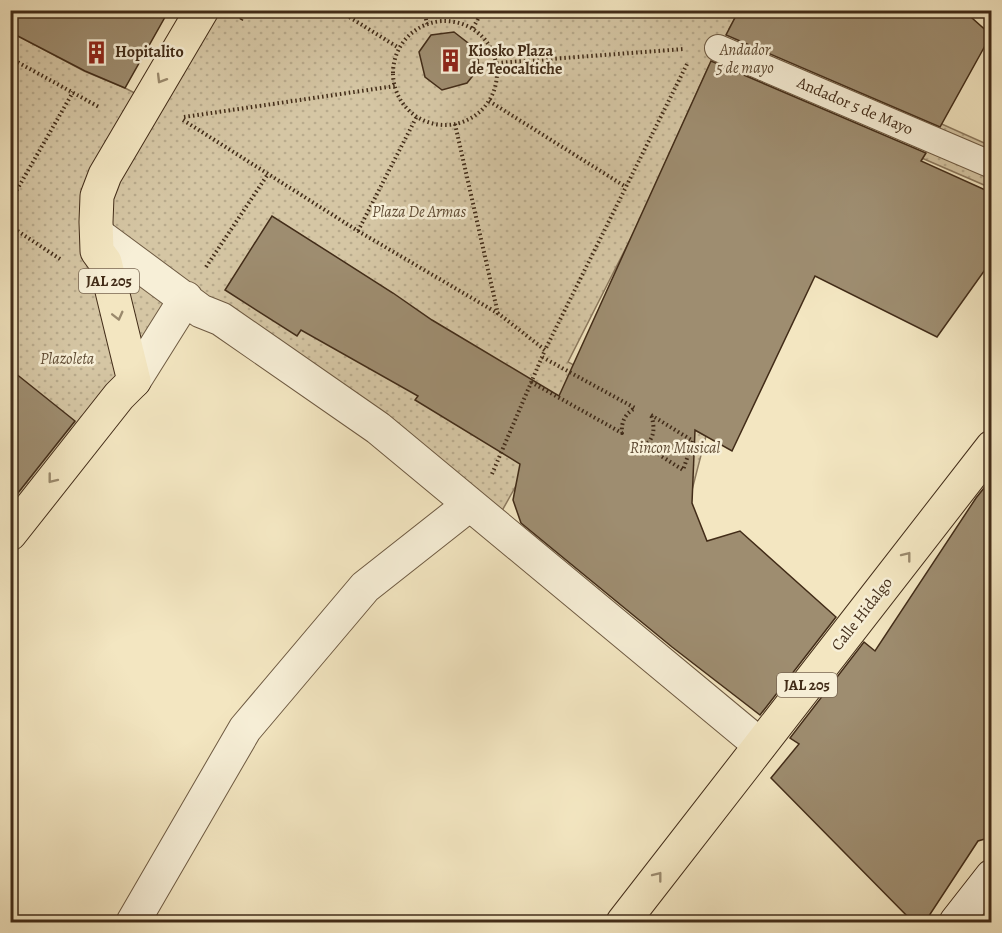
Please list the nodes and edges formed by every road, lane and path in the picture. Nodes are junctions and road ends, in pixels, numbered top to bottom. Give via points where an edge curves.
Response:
1 (202, 10) edge
2 (338, 10) edge
3 (424, 10) edge
4 (483, 10) edge
5 (427, 24) junction
6 (473, 28) junction
7 (399, 48) junction
8 (706, 48) junction
9 (11, 60) edge
10 (496, 63) junction
11 (395, 86) junction
12 (489, 101) junction
13 (417, 116) junction
14 (455, 124) junction
15 (992, 165) edge
16 (268, 174) junction
17 (626, 187) junction
18 (10, 202) edge
19 (358, 231) junction
20 (97, 234) junction
21 (186, 298) junction
22 (499, 314) junction
23 (545, 350) junction
24 (542, 357) junction
25 (134, 381) junction
26 (531, 382) junction
27 (693, 441) joint
28 (992, 447) edge
29 (490, 479) dead end
30 (469, 505) junction
31 (10, 534) edge
32 (760, 745) junction
33 (992, 876) edge
34 (133, 922) edge
35 (623, 922) edge
36 (956, 922) edge

1 -> 20 main road, JAL 205 via 105,175 97,196
2 - 7 path
3 - 5 path
4 - 6 path
5 - 6 path via 458,22
5 - 7 path via 416,29
6 - 10 path via 492,49
7 - 11 path via 394,60
8 - 10 path
8 - 15 street, Andador 5 de Mayo
8 - 17 path
9 - 18 path via 73,92
10 - 12 path via 497,76
11 - 13 path via 399,98
11 - 16 path via 180,118
12 - 14 path via 480,112
12 - 17 path
13 - 14 path via 429,122
13 - 19 path
14 - 22 path
16 - 19 path
16 - 21 path
17 - 23 path
19 - 22 path
20 - 21 street
20 -> 25 main road, JAL 205 via 97,250 105,262
21 - 25 street
21 - 30 street via 378,428
22 - 23 path
23 - 24 path
24 - 26 path
24 - 26 path via 635,408 624,418 622,433
25 -> 31 main road
26 - 29 path
27 - 27 path via 651,415 654,426 644,445 683,470
32 -> 28 main road, Calle Hidalgo / JAL 205
30 - 32 street
30 - 34 street via 365,587 245,729
35 -> 32 main road, Calle Hidalgo / JAL 205
33 - 36 street

